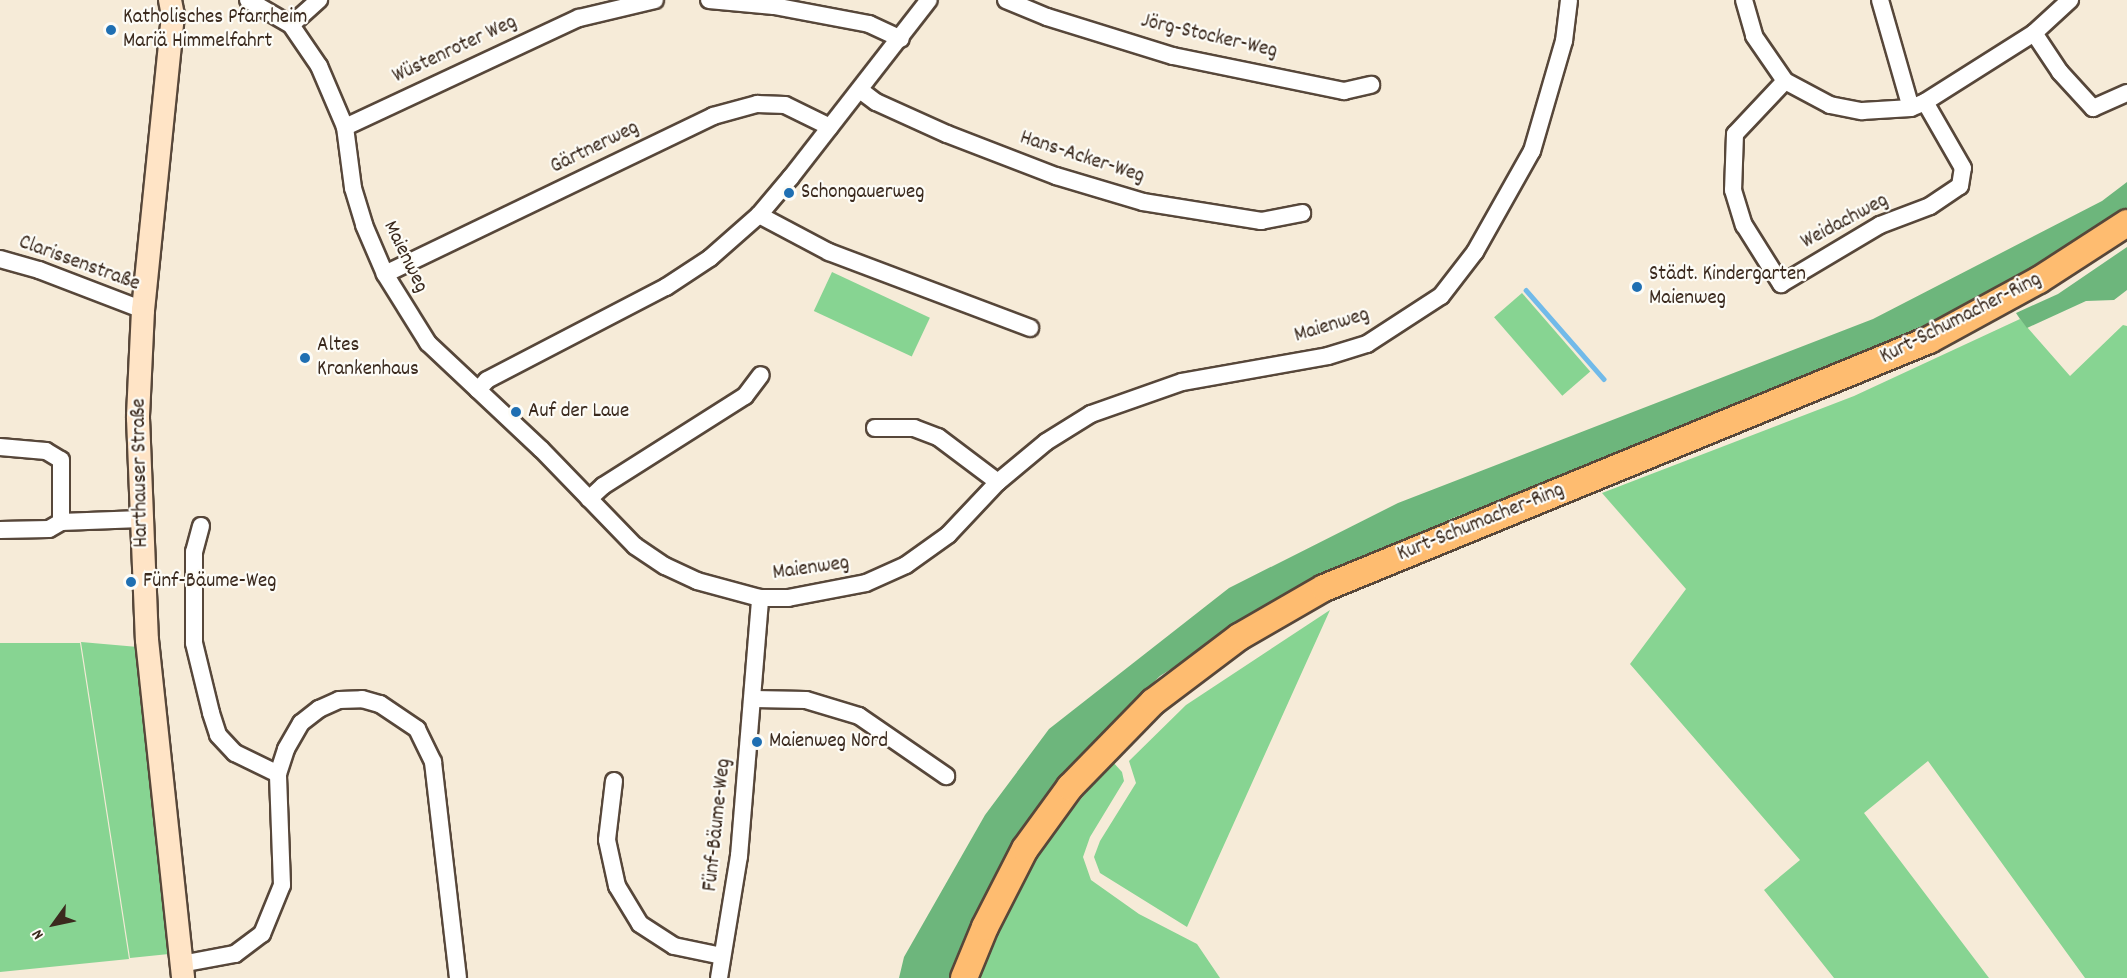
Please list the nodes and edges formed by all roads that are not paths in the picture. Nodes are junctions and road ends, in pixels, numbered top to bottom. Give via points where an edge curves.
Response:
1 (156, 0) edge
2 (170, 0) edge
3 (248, 0) edge
4 (319, 0) edge
5 (655, 0) edge
6 (709, 0) edge
7 (929, 0) edge
8 (1006, 0) edge
9 (1569, 0) edge
10 (1744, 0) edge
11 (1880, 0) edge
12 (2070, 0) edge
13 (291, 25) junction
14 (2034, 33) junction
15 (901, 39) junction
16 (169, 40) junction
17 (1785, 81) junction
18 (1371, 85) dead end
19 (860, 90) junction
20 (2127, 93) edge
21 (1918, 105) junction
22 (345, 127) junction
23 (830, 127) junction
24 (1302, 213) dead end
25 (759, 214) junction
26 (2127, 223) edge
27 (0, 259) edge
28 (384, 274) junction
29 (143, 310) junction
30 (1030, 328) dead end
31 (761, 375) dead end
32 (478, 390) junction
33 (875, 428) dead end
34 (0, 447) edge
35 (998, 482) junction
36 (589, 499) junction
37 (141, 519) junction
38 (61, 522) junction
39 (201, 526) dead end
40 (0, 530) edge
41 (760, 598) junction
42 (754, 699) junction
43 (278, 774) junction
44 (946, 776) dead end
45 (614, 781) dead end
46 (722, 956) junction
47 (182, 971) edge
48 (458, 978) edge
49 (718, 978) edge
50 (964, 978) edge

1 - 16 street, Harthauser Straße
2 - 16 street, Harthauser Straße via 173,15
3 - 13 street, Maienweg
4 - 13 street
5 - 22 street, Wüstenroter Weg via 579,18
6 - 15 street via 774,6 869,24
7 - 15 street
8 - 18 street, Jörg-Stocker-Weg via 1047,17 1173,56 1344,91
9 - 35 street, Maienweg via 1564,41 1532,152 1475,252 1441,296 1367,344 1328,356 1182,382 1091,414 1046,442
10 - 17 street via 1754,36
11 - 21 street, Weidachweg
12 - 14 street
13 - 22 street, Maienweg via 319,66
14 - 20 street via 2060,72 2093,108
14 - 21 street
15 - 19 street
16 - 29 street, Harthauser Straße
17 - 21 street via 1830,105 1862,111
17 - 21 street, Weidachweg via 1735,134 1733,190 1744,225 1780,284 1880,225 1930,206 1960,186 1963,168
19 - 23 street
19 - 24 street, Hans-Acker-Weg via 876,102 969,142 1056,176 1143,202 1261,221
22 - 28 street, Maienweg via 353,188
23 - 25 street
23 - 28 street, Gärtnerweg via 785,105 756,104 713,116
25 - 30 street via 829,252
25 - 32 street via 710,258 666,287 504,370
26 - 50 main road, Kurt-Schumacher-Ring via 2039,280 1929,340 1324,588 1239,637 1153,702 1070,787 1025,849
27 - 29 street, Clarissenstraße
28 - 32 street, Maienweg via 428,343
29 - 37 street, Harthauser Straße via 138,418
31 - 36 street via 745,396 603,486
32 - 36 street, Maienweg
33 - 35 street via 914,428 938,437
34 - 38 street via 46,451 61,460
35 - 41 street, Maienweg via 948,535 906,565 866,583 818,595
36 - 41 street, Maienweg via 635,546 665,566 697,580
37 - 38 street
37 - 47 street, Harthauser Straße via 147,640
38 - 40 street via 49,529
39 - 43 street via 194,552 194,643 211,713 218,735 235,753
41 - 42 street, Fünf-Bäume-Weg
42 - 44 street via 806,700 860,716
42 - 46 street, Fünf-Bäume-Weg via 734,896
43 - 47 street via 282,885 269,922 262,934 235,954
43 - 48 street via 301,723 339,700 362,699 380,704 417,729 434,762
45 - 46 street via 607,840 617,886 640,924 674,946
46 - 49 street, Fünf-Bäume-Weg

